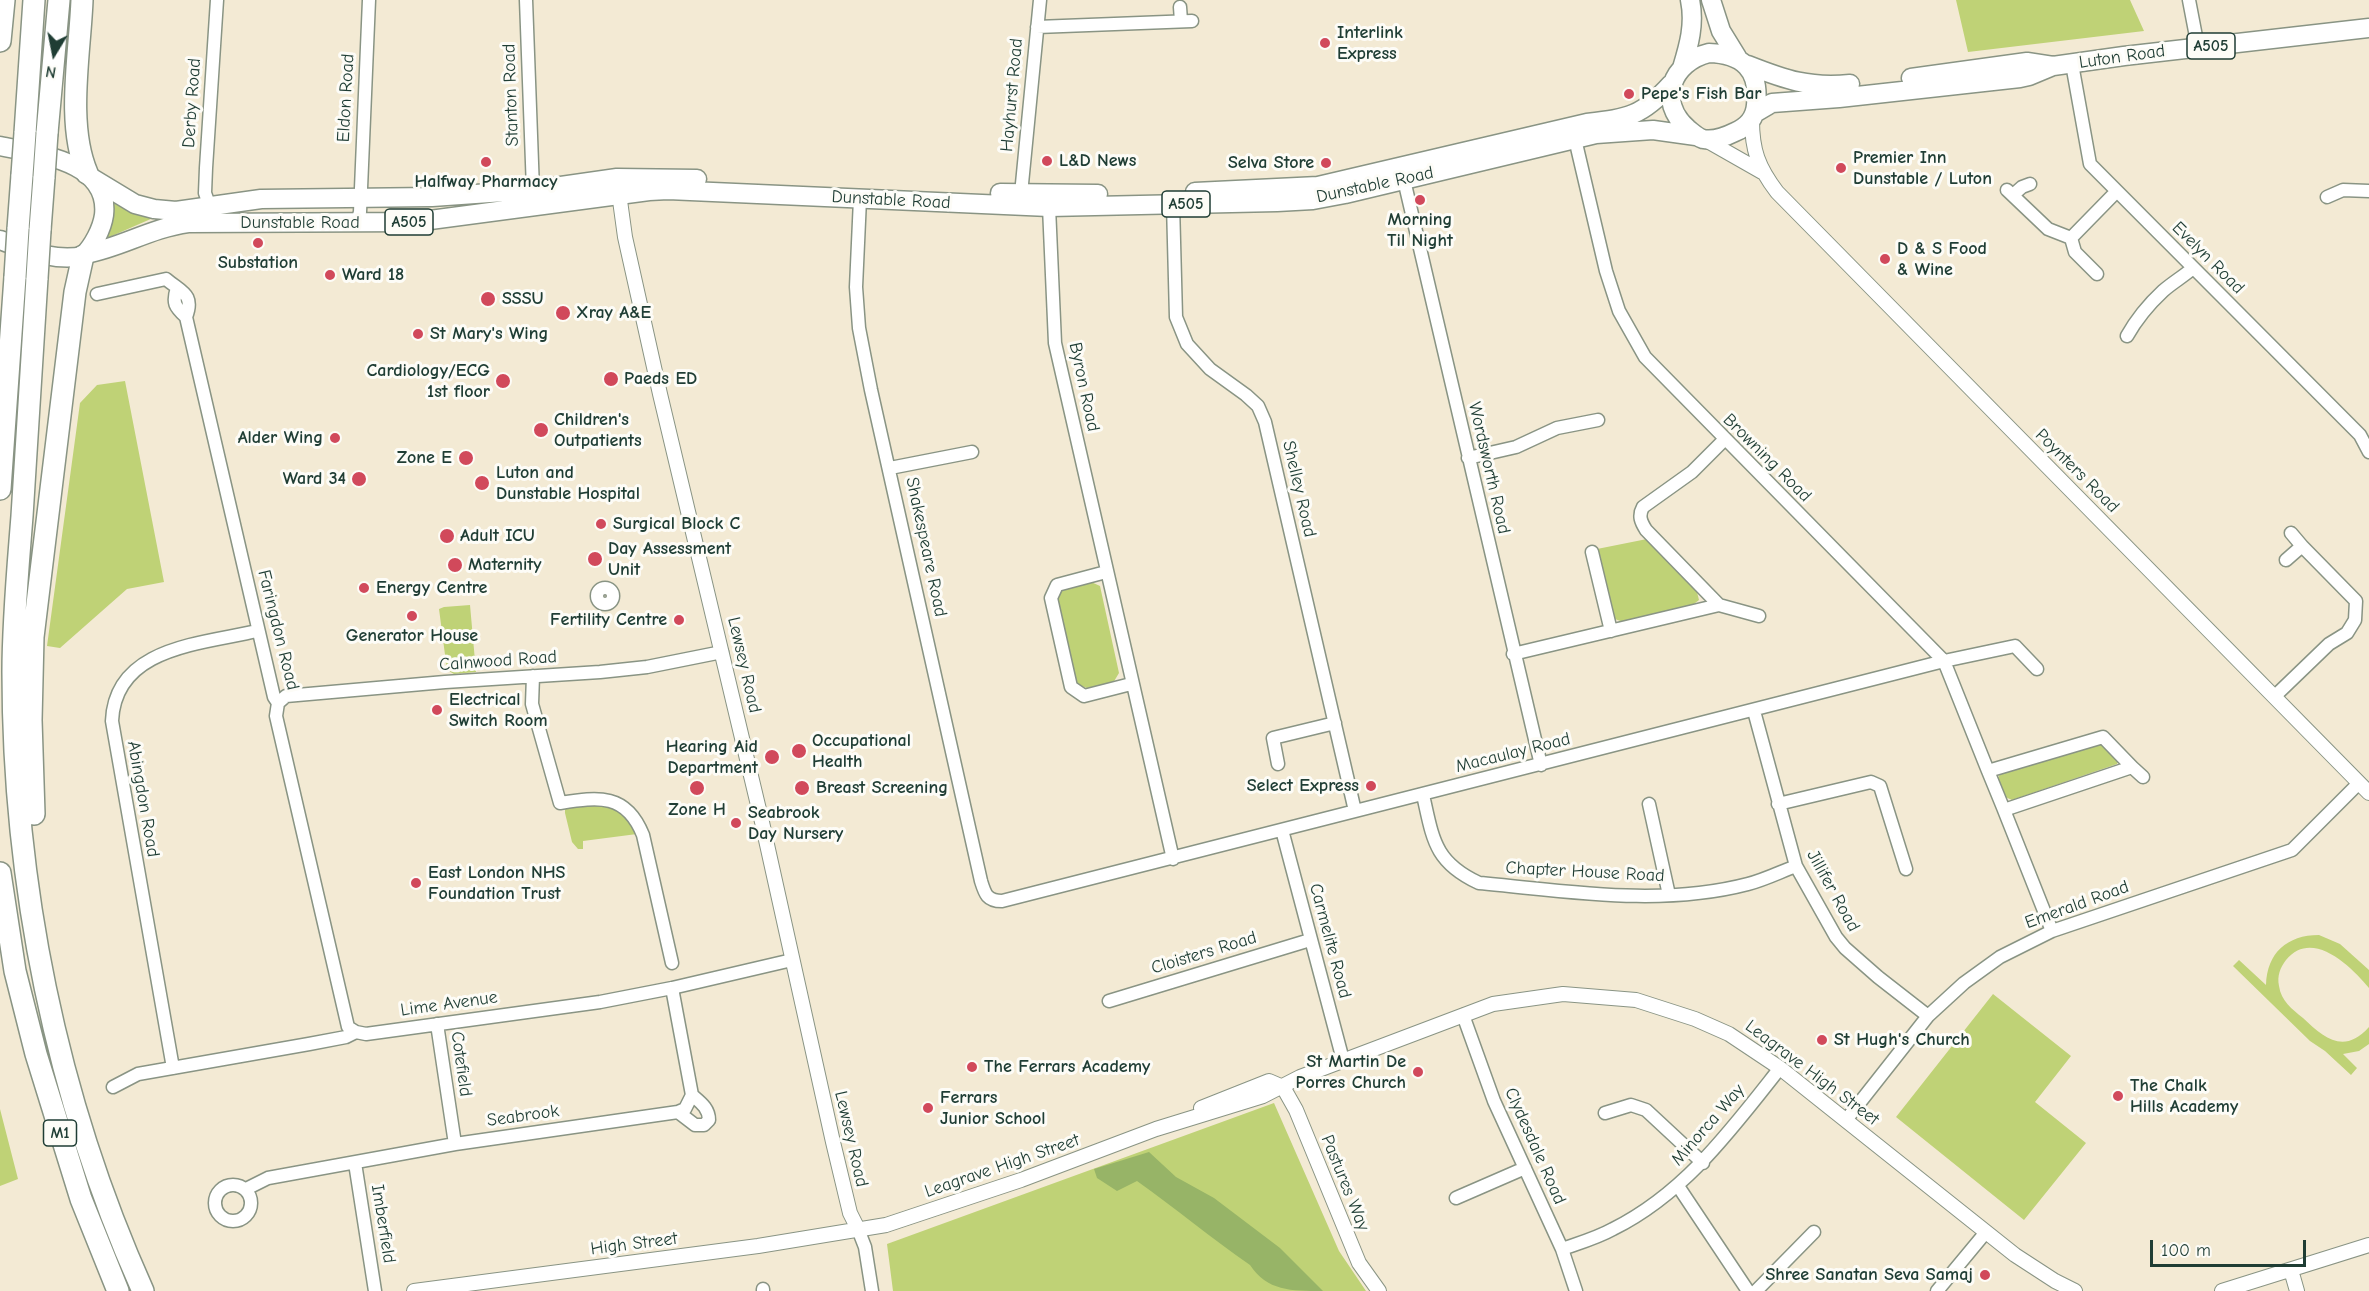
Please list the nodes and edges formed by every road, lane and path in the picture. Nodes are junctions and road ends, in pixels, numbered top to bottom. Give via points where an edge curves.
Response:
1 (4, 0) edge
2 (34, 0) edge
3 (59, 0) edge
4 (82, 0) edge
5 (217, 0) edge
6 (369, 0) edge
7 (526, 0) edge
8 (1040, 0) edge
9 (1690, 0) edge
10 (1711, 0) edge
11 (2189, 0) edge
12 (1180, 7) dead end
13 (1037, 27) junction
14 (2369, 27) edge
15 (0, 41) edge
16 (2198, 47) junction
17 (1742, 61) junction
18 (2072, 64) junction
19 (2053, 66) junction
20 (1682, 68) junction
21 (1671, 84) junction
22 (1754, 116) junction
23 (1700, 137) junction
24 (1575, 139) junction
25 (0, 146) edge
26 (1762, 172) junction
27 (90, 175) junction
28 (1404, 180) junction
29 (2030, 184) dead end
30 (618, 186) junction
31 (533, 190) junction
32 (2369, 191) edge
33 (2116, 192) junction
34 (1021, 194) junction
35 (360, 197) junction
36 (2327, 197) dead end
37 (860, 199) junction
38 (1173, 204) junction
39 (210, 207) junction
40 (1049, 207) junction
41 (352, 223) junction
42 (9, 234) edge
43 (2071, 238) junction
44 (84, 255) junction
45 (2193, 267) junction
46 (2097, 274) dead end
47 (97, 294) dead end
48 (2127, 336) dead end
49 (1598, 420) dead end
50 (2364, 431) edge
51 (1724, 440) junction
52 (972, 452) dead end
53 (2369, 452) edge
54 (1468, 458) junction
55 (890, 468) junction
56 (0, 489) edge
57 (2291, 533) dead end
58 (2302, 546) junction
59 (1592, 552) dead end
60 (2286, 560) dead end
61 (1106, 572) junction
62 (1719, 605) junction
63 (1760, 616) dead end
64 (1611, 631) junction
65 (257, 632) junction
66 (722, 652) junction
67 (1513, 654) junction
68 (1944, 661) junction
69 (2037, 669) dead end
70 (533, 676) junction
71 (1131, 684) junction
72 (2275, 696) junction
73 (278, 703) junction
74 (1754, 711) junction
75 (1335, 723) junction
76 (1278, 764) dead end
77 (1541, 765) junction
78 (2132, 767) junction
79 (1988, 771) junction
80 (2143, 777) dead end
81 (2364, 788) edge
82 (1423, 795) junction
83 (1649, 804) dead end
84 (1778, 804) junction
85 (2004, 810) junction
86 (1355, 811) junction
87 (1282, 830) junction
88 (1173, 859) junction
89 (1796, 866) junction
90 (1906, 869) dead end
91 (0, 873) edge
92 (1669, 895) junction
93 (988, 898) joint
94 (0, 925) edge
95 (2052, 931) junction
96 (1310, 940) junction
97 (792, 960) junction
98 (672, 963) dead end
99 (15, 971) junction
100 (672, 988) junction
101 (47, 994) junction
102 (1109, 1001) dead end
103 (1463, 1015) junction
104 (1928, 1016) junction
105 (437, 1024) junction
106 (356, 1032) junction
107 (1343, 1060) junction
108 (173, 1068) junction
109 (1780, 1068) junction
110 (113, 1087) dead end
111 (1283, 1087) junction
112 (692, 1095) junction
113 (678, 1112) junction
114 (1605, 1113) dead end
115 (1846, 1120) junction
116 (455, 1144) junction
117 (1703, 1162) junction
118 (355, 1163) junction
119 (1525, 1168) junction
120 (1678, 1186) junction
121 (246, 1189) dead end
122 (1455, 1198) dead end
123 (858, 1229) junction
124 (1814, 1232) dead end
125 (1986, 1232) junction
126 (2369, 1245) edge
127 (1562, 1249) junction
128 (2292, 1270) junction
129 (118, 1291) edge
130 (142, 1291) edge
131 (375, 1291) edge
132 (414, 1291) edge
133 (872, 1291) edge
134 (1379, 1291) edge
135 (1576, 1291) edge
136 (1748, 1291) edge
137 (1756, 1291) edge
138 (1937, 1291) edge
139 (2075, 1291) edge
140 (2222, 1291) edge
141 (2297, 1291) edge

1 - 15 highway
2 - 42 highway, bridge via 22,175
3 - 101 highway, M1, bridge via 40,230 13,670 24,852
4 - 27 highway via 76,123 80,156
5 - 39 street, Derby Road via 205,193
6 - 35 street, Eldon Road
7 - 31 street, Stanton Road
8 - 13 street, Hayhurst Road
9 - 20 main road via 1693,15
10 - 17 main road via 1721,31
11 - 16 street
12 - 13 street via 1187,21
13 - 34 street, Hayhurst Road
14 - 16 main road, Luton Road / A505
16 - 18 main road, Luton Road / A505
17 - 19 main road, Luton Road / A505 via 1788,81 1830,86 2027,62
17 - 20 main road, A505 via 1723,53 1709,53 1694,57
17 - 22 main road via 1754,78
18 - 19 main road, Luton Road / A505
18 - 33 street, Evelyn Road via 2090,164
19 - 22 main road, Luton Road / A505 via 2029,76 1772,103
20 - 21 main road, A505
21 - 23 main road via 1675,114
21 - 34 main road, Dunstable Road / A505 via 1653,104 1620,119 1587,123 1318,186
22 - 23 main road, A505 via 1727,136
22 - 26 street, Poynters Road via 1752,142
23 - 24 main road, Dunstable Road / A505 via 1653,130
23 - 26 street, Poynters Road
24 - 28 main road, Dunstable Road / A505
24 - 51 street, Browning Road via 1619,311 1645,357
25 - 27 main road, Dunstable Road via 57,159
26 - 72 street, Poynters Road via 1804,221
27 - 39 main road, Dunstable Road / A505 via 135,204 176,211
27 - 44 main road via 104,202 104,211 100,229
28 - 38 main road, Dunstable Road / A505 via 1313,200
28 - 54 street, Wordsworth Road
29 - 43 street via 2010,193 2048,229
30 - 31 main road, Dunstable Road / A505
30 - 34 main road, Dunstable Road / A505 via 681,178
30 - 37 main road, Dunstable Road / A505
30 - 41 main road, Dunstable Road / A505 via 435,220
30 - 66 street, Lewsey Road via 625,237
31 - 35 main road, Dunstable Road / A505
32 - 36 street via 2343,190
33 - 43 street
33 - 45 street, Evelyn Road
35 - 39 main road, Dunstable Road / A505 via 261,199
35 - 41 street, Eldon Road via 358,219
37 - 40 main road, Dunstable Road / A505
37 - 55 street, Shakespeare Road via 856,287 859,328
38 - 40 main road, Dunstable Road / A505
38 - 75 street, Shelley Road via 1176,317 1187,344 1210,369 1258,406 1265,422
40 - 61 street, Byron Road via 1055,343
41 - 44 main road, Dunstable Road / A505 via 188,223 145,232 117,246
42 - 44 main road, Dunstable Road via 54,258
42 - 56 highway, bridge via 15,277
43 - 46 street via 2076,252
44 - 101 highway via 66,358 33,637 35,837
45 - 48 street via 2164,290
45 - 50 street, Evelyn Road
47 - 65 street, Faringdon Road via 166,279 186,293 190,307 186,317
49 - 54 street via 1557,428 1516,447
50 - 53 street, Evelyn Road
51 - 62 street via 1692,472 1643,507 1640,515 1646,530
51 - 68 street, Browning Road
52 - 55 street
54 - 67 street, Wordsworth Road
55 - 93 street, Shakespeare Road via 981,881
57 - 58 street
58 - 60 street
58 - 72 street via 2356,601 2355,620 2347,633 2328,644
59 - 64 street
61 - 71 street, Byron Road
61 - 71 street via 1058,585 1051,598 1053,609 1071,687 1084,696
62 - 63 street
62 - 64 street
64 - 67 street
65 - 73 street, Faringdon Road
65 - 108 street, Abingdon Road via 148,659 122,684 112,706 111,721
66 - 70 street, Calnwood Road via 647,667
66 - 97 street, Lewsey Road
67 - 77 street, Wordsworth Road
68 - 69 street, Macaulay Road via 2015,646
68 - 74 street, Macaulay Road
68 - 79 street, Browning Road
70 - 73 street, Calnwood Road via 286,696
70 - 98 street via 532,704 560,802 601,797 628,810 638,823
71 - 88 street, Byron Road
72 - 81 street, Poynters Road
73 - 106 street, Faringdon Road via 276,716 348,1027
74 - 77 street, Macaulay Road
74 - 84 street, Jillifer Road
75 - 76 street via 1273,738
75 - 86 street, Shelley Road
77 - 82 street, Macaulay Road
78 - 79 street via 2103,737
78 - 80 street
78 - 85 street
79 - 85 street, Browning Road
81 - 95 street, Emerald Road via 2292,850
82 - 86 street, Macaulay Road
82 - 92 street, Chapter House Road via 1443,858 1459,874 1479,883 1639,897
83 - 92 street
84 - 89 street, Jillifer Road
84 - 90 street via 1872,782 1880,786
85 - 95 street, Browning Road
86 - 87 street, Macaulay Road
87 - 88 street, Macaulay Road
87 - 96 street, Carmelite Road
88 - 93 street, Macaulay Road via 1002,901
89 - 92 street, Chapter House Road via 1749,884
89 - 104 street, Jillifer Road via 1845,948
91 - 99 highway, M1
94 - 99 highway
95 - 104 street, Emerald Road via 2001,957 1964,983
96 - 102 street, Cloisters Road
96 - 107 street, Carmelite Road
97 - 100 street, Lime Avenue
97 - 123 street, Lewsey Road via 850,1213
99 - 129 highway, M1 via 57,1125
100 - 105 street, Lime Avenue
100 - 112 street
101 - 130 highway, M1 via 59,1050 103,1194
103 - 107 street, Leagrave High Street
103 - 109 street, Leagrave High Street via 1493,1004 1563,994 1636,1000 1729,1034
103 - 119 street, Clydesdale Road via 1494,1101
104 - 115 street, Emerald Road
105 - 106 street, Lime Avenue
105 - 116 street, Cotefield
106 - 108 street, Lime Avenue
107 - 111 street, Leagrave High Street
108 - 110 street, Lime Avenue via 138,1074
109 - 115 street, Leagrave High Street
109 - 117 street, Minorca Way
111 - 123 street, Leagrave High Street via 1156,1129 1016,1182 886,1225
111 - 134 street, Pastures Way via 1359,1263
112 - 113 street via 685,1109
112 - 113 street via 705,1106 709,1120 704,1125 695,1125
113 - 116 street, Seabrook
114 - 117 street via 1631,1105 1646,1110
115 - 125 street, Leagrave High Street
116 - 118 street, Seabrook
117 - 120 street, Minorca Way
118 - 121 street, Seabrook via 268,1178
118 - 131 street, Imberfield
119 - 122 street
119 - 127 street, Clydesdale Road
120 - 127 street, Minorca Way via 1647,1210 1611,1230
120 - 136 street
123 - 132 street, High Street via 758,1246
123 - 133 street via 865,1246
124 - 137 street
125 - 138 street
125 - 139 street, Leagrave High Street
126 - 128 street
127 - 135 street, Clydesdale Road
128 - 140 street
128 - 141 street

